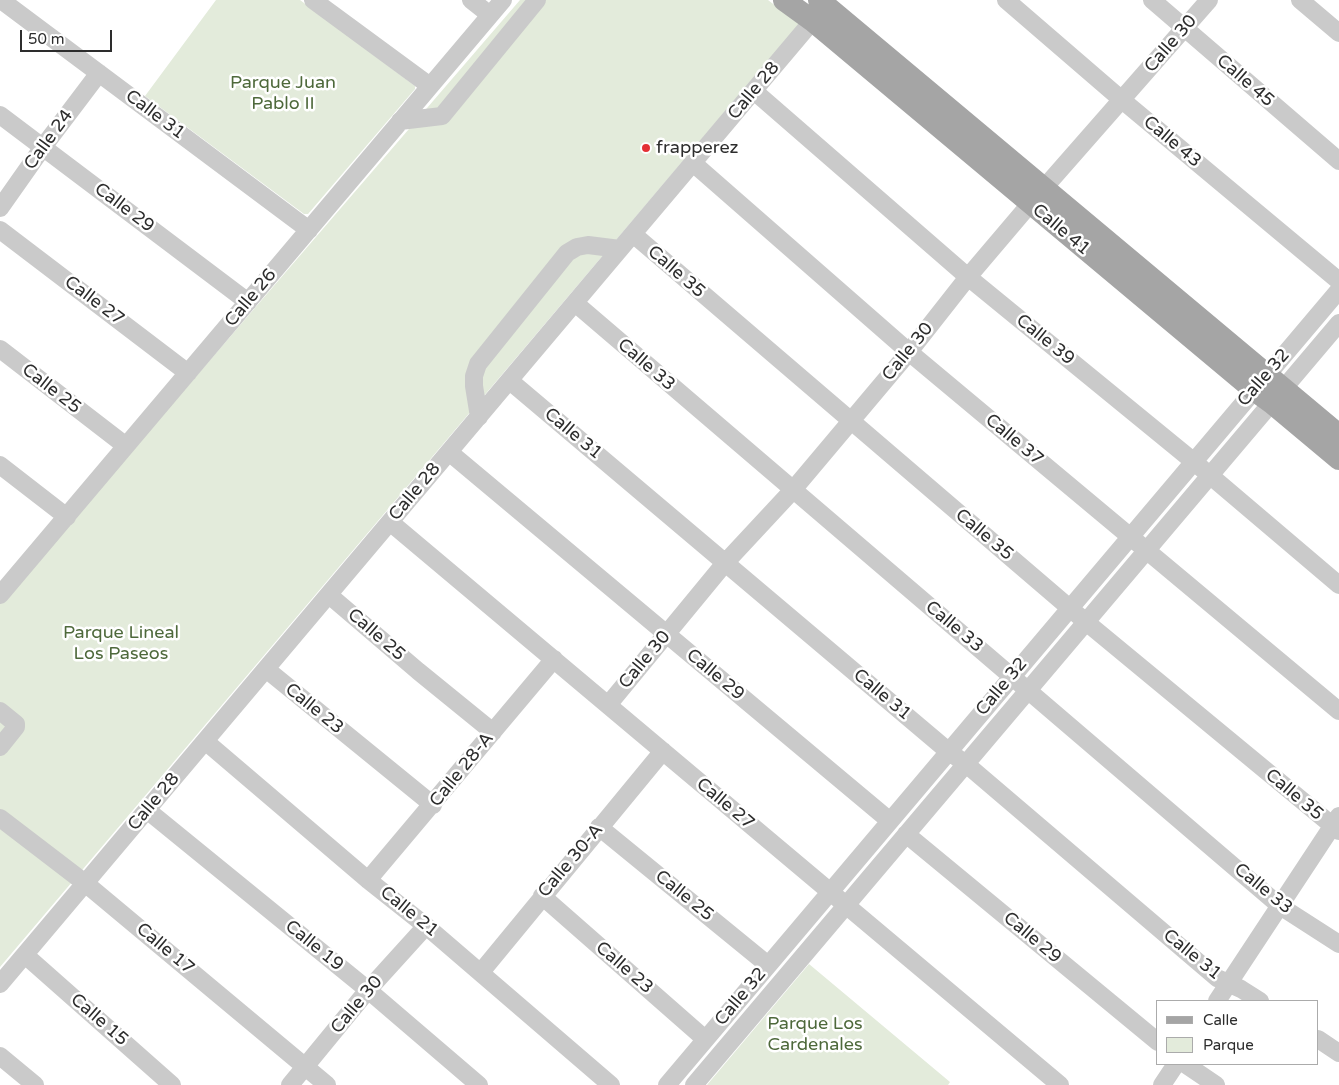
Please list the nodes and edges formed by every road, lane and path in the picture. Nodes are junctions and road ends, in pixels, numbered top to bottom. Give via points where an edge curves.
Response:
1 (0, 0) edge
2 (313, 0) edge
3 (471, 0) edge
4 (503, 0) edge
5 (537, 0) edge
6 (784, 0) edge
7 (1006, 0) edge
8 (1152, 0) edge
9 (1209, 0) edge
10 (1300, 0) edge
11 (822, 7) edge
12 (490, 14) junction
13 (1185, 29) junction
14 (1339, 33) edge
15 (99, 73) junction
16 (430, 86) junction
17 (754, 91) junction
18 (1122, 100) junction
19 (0, 115) edge
20 (400, 121) junction
21 (43, 147) junction
22 (1339, 161) edge
23 (693, 163) junction
24 (1037, 196) junction
25 (0, 208) edge
26 (0, 230) edge
27 (309, 230) junction
28 (633, 234) junction
29 (620, 250) junction
30 (968, 277) junction
31 (1339, 281) edge
32 (1339, 290) edge
33 (248, 302) junction
34 (574, 304) junction
35 (1339, 323) edge
36 (0, 349) edge
37 (910, 352) junction
38 (188, 373) junction
39 (510, 381) junction
40 (1269, 389) junction
41 (479, 417) junction
42 (850, 421) junction
43 (1339, 435) edge
44 (126, 446) junction
45 (449, 452) junction
46 (1339, 459) edge
47 (1193, 461) junction
48 (0, 465) edge
49 (1210, 476) junction
50 (792, 491) junction
51 (67, 517) junction
52 (390, 522) junction
53 (1130, 537) junction
54 (1146, 551) junction
55 (725, 563) junction
56 (1339, 585) edge
57 (2, 588) edge
58 (329, 595) junction
59 (1070, 608) junction
60 (1086, 622) junction
61 (666, 634) junction
62 (554, 659) junction
63 (266, 669) junction
64 (1012, 676) junction
65 (1028, 690) junction
66 (608, 705) junction
67 (0, 711) edge
68 (1339, 712) edge
69 (493, 732) junction
70 (205, 741) junction
71 (0, 746) edge
72 (663, 751) junction
73 (948, 751) junction
74 (966, 764) junction
75 (433, 805) junction
76 (147, 810) junction
77 (0, 818) edge
78 (890, 821) junction
79 (1337, 825) edge
80 (599, 827) junction
81 (906, 834) junction
82 (368, 880) junction
83 (85, 883) junction
84 (830, 892) junction
85 (542, 896) junction
86 (846, 906) junction
87 (1280, 906) junction
88 (426, 926) junction
89 (1339, 944) edge
90 (25, 955) junction
91 (768, 965) junction
92 (481, 972) junction
93 (0, 984) edge
94 (1228, 984) junction
95 (368, 990) junction
96 (1218, 1000) edge
97 (1258, 1000) edge
98 (705, 1039) junction
99 (1156, 1040) edge
100 (1319, 1040) edge
101 (1339, 1053) edge
102 (0, 1056) edge
103 (1175, 1065) edge
104 (1186, 1065) edge
105 (306, 1066) junction
106 (35, 1085) edge
107 (172, 1085) edge
108 (290, 1085) edge
109 (328, 1085) edge
110 (479, 1085) edge
111 (610, 1085) edge
112 (667, 1085) edge
113 (694, 1085) edge
114 (1060, 1085) edge
115 (1162, 1085) edge
116 (1216, 1085) edge

1 - 15 street, Calle 31
2 - 16 street
3 - 12 street
4 - 12 street, Calle 26
5 - 20 street via 442,116
6 - 11 main road, Calle 41
7 - 18 street, Calle 43
8 - 13 street, Calle 45
9 - 13 street, Calle 30
10 - 14 street
11 - 17 street, Calle 28
11 - 24 main road, Calle 41
12 - 16 street, Calle 26
13 - 18 street, Calle 30
13 - 22 street, Calle 45
15 - 21 street, Calle 24
15 - 27 street, Calle 31
16 - 20 street, Calle 26
17 - 23 street, Calle 28
17 - 30 street, Calle 39
18 - 24 street, Calle 30
18 - 31 street, Calle 43
19 - 21 street, Calle 29
20 - 27 street, Calle 26
21 - 25 street, Calle 24
21 - 33 street, Calle 29
23 - 28 street, Calle 28
23 - 37 street, Calle 37
24 - 30 street, Calle 30
24 - 40 main road, Calle 41
26 - 38 street, Calle 27
27 - 33 street, Calle 26
28 - 29 street, Calle 28
28 - 42 street, Calle 35
29 - 34 street, Calle 28
29 - 41 street via 588,245 567,253 478,364 474,386
30 - 37 street, Calle 30
30 - 47 street, Calle 39
32 - 40 street, Calle 32
33 - 38 street, Calle 26
34 - 39 street, Calle 28
34 - 50 street, Calle 33
35 - 40 street, Calle 32
36 - 44 street, Calle 25
37 - 42 street, Calle 30
37 - 53 street, Calle 37
38 - 44 street, Calle 26
39 - 41 street, Calle 28
39 - 55 street, Calle 31
40 - 43 main road, Calle 41
40 - 46 main road, Calle 41
40 - 47 street, Calle 32
40 - 49 street, Calle 32
41 - 45 street, Calle 28
42 - 50 street, Calle 30
42 - 59 street, Calle 35
44 - 51 street, Calle 26
45 - 52 street, Calle 28
45 - 61 street, Calle 29
47 - 49 street, Calle 39
47 - 53 street, Calle 32
48 - 51 street
49 - 54 street, Calle 32
49 - 56 street, Calle 39
50 - 55 street, Calle 30
50 - 64 street, Calle 33
51 - 57 street, Calle 26
52 - 58 street, Calle 28
52 - 62 street, Calle 27
53 - 54 street, Calle 37
53 - 59 street, Calle 32
54 - 60 street, Calle 32
54 - 68 street, Calle 37
55 - 61 street, Calle 30
55 - 73 street, Calle 31
58 - 63 street, Calle 28
58 - 69 street, Calle 25
59 - 60 street, Calle 35
59 - 64 street, Calle 32
60 - 65 street, Calle 32
60 - 79 street, Calle 35
61 - 66 street, Calle 30
61 - 78 street, Calle 29
62 - 66 street, Calle 27
62 - 69 street, Calle 28-A
63 - 70 street, Calle 28
63 - 75 street, Calle 23
64 - 65 street, Calle 33
64 - 73 street, Calle 32
65 - 74 street, Calle 32
65 - 87 street, Calle 33
66 - 72 street, Calle 27
67 - 71 street via 16,727
69 - 75 street, Calle 28-A
70 - 76 street, Calle 28
70 - 82 street, Calle 21
72 - 80 street, Calle 30-A
72 - 84 street, Calle 27
73 - 74 street, Calle 31
73 - 78 street, Calle 32
74 - 81 street, Calle 32
74 - 94 street, Calle 31
75 - 82 street, Calle 28-A
76 - 83 street, Calle 28
76 - 95 street, Calle 19
77 - 83 street, Calle 17
78 - 84 street, Calle 32
79 - 87 street
80 - 85 street, Calle 30-A
80 - 91 street, Calle 25
81 - 86 street, Calle 32
81 - 99 street, Calle 29
82 - 88 street, Calle 21
83 - 90 street, Calle 28
83 - 105 street, Calle 17
84 - 86 street, Calle 27
84 - 91 street, Calle 32
85 - 92 street, Calle 30-A
85 - 98 street, Calle 23
86 - 113 street, Calle 32
86 - 114 street, Calle 27
87 - 89 street, Calle 33
87 - 94 street
88 - 92 street, Calle 21
88 - 95 street, Calle 30
90 - 93 street, Calle 28
90 - 107 street, Calle 15
91 - 98 street, Calle 32
92 - 111 street, Calle 21
94 - 96 street
94 - 97 street, Calle 31
95 - 105 street, Calle 30
95 - 110 street, Calle 19
98 - 112 street, Calle 32
100 - 101 street
102 - 106 street
103 - 115 street
104 - 116 street
105 - 108 street, Calle 30
105 - 109 street, Calle 17

